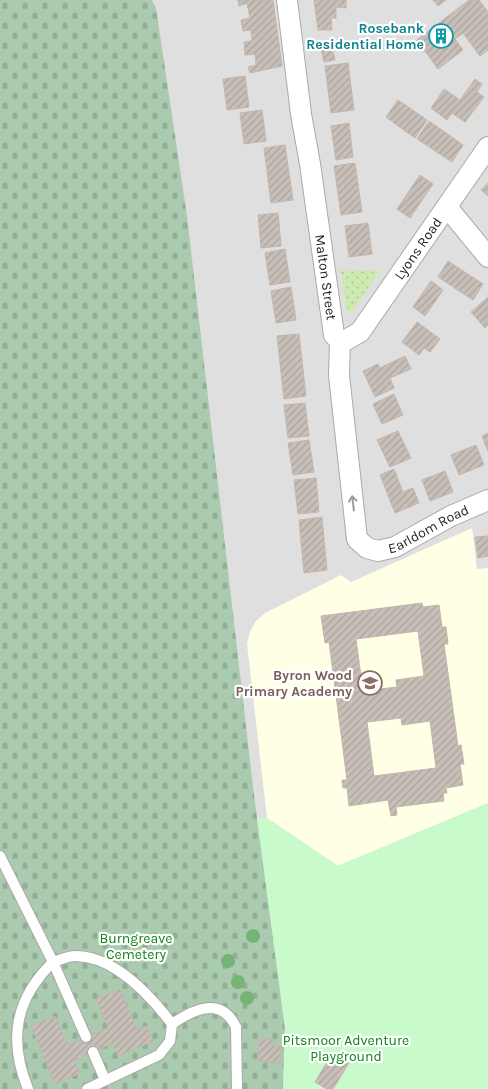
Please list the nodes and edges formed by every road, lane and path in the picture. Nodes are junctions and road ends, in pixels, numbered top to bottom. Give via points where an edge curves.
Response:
1 (288, 0) edge
2 (488, 146) edge
3 (447, 207) junction
4 (488, 257) edge
5 (340, 340) junction
6 (488, 500) edge
7 (367, 548) joint
8 (0, 856) edge
9 (52, 962) junction
10 (172, 1024) junction
11 (86, 1037) dead end
12 (93, 1052) dead end
13 (105, 1080) junction
14 (28, 1089) edge
15 (88, 1089) edge
16 (238, 1089) edge

1 - 5 street, Malton Street via 301,114 334,335
2 - 3 street, Lyons Road
3 - 4 street
3 - 5 street, Lyons Road via 360,332
7 -> 5 street, Malton Street via 357,538 339,375
6 - 7 street, Earldom Road via 395,547 378,551
8 - 9 lane
9 - 10 lane via 74,956 100,960 124,973
9 - 11 lane
9 - 14 lane via 36,978 23,1001 18,1023 21,1072
10 - 13 lane via 170,1041 160,1055
10 - 16 lane via 191,1011 208,1008 226,1013 236,1028
12 - 13 lane
13 - 15 lane

